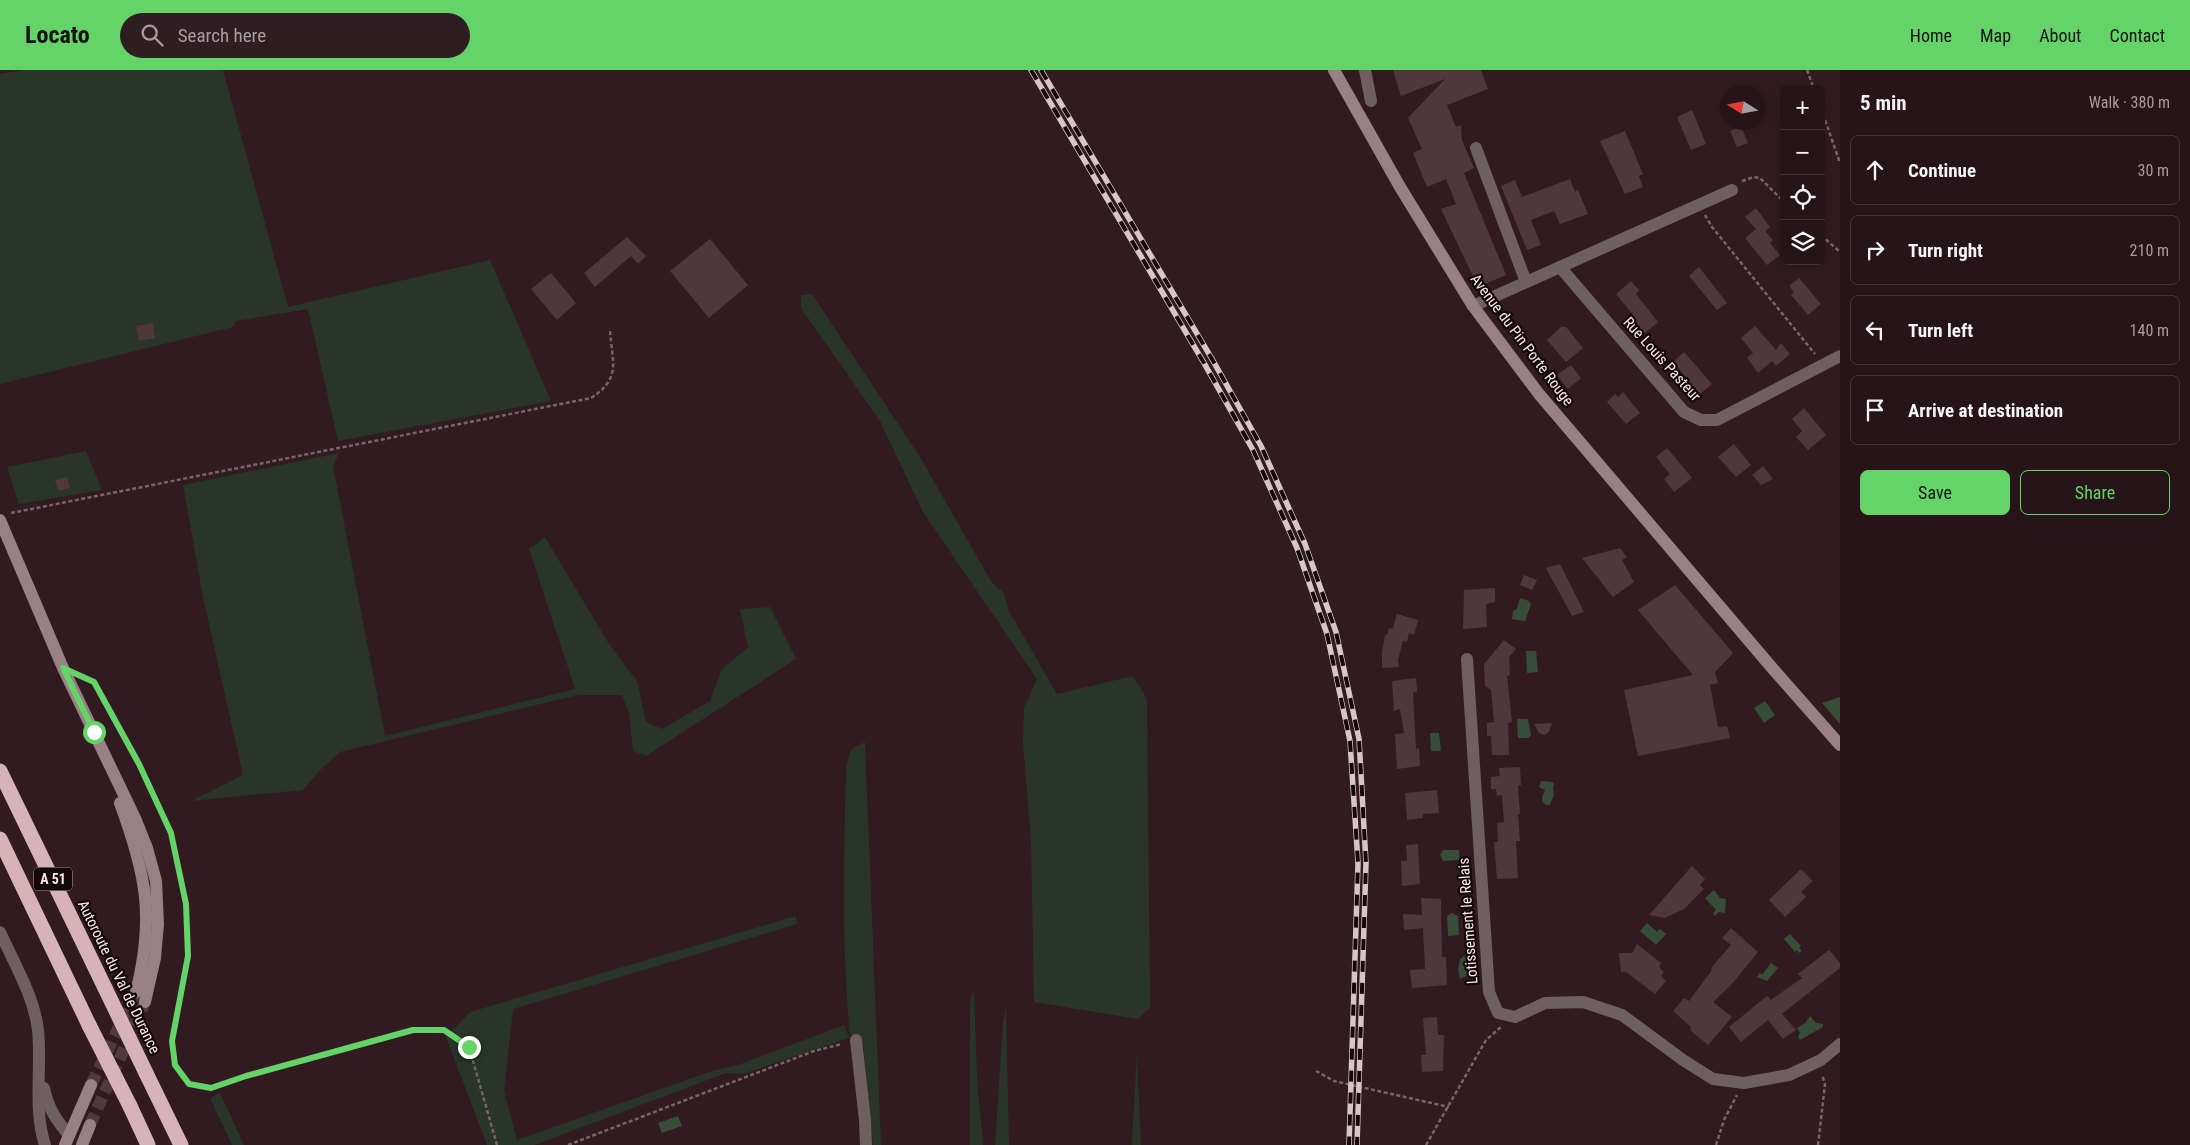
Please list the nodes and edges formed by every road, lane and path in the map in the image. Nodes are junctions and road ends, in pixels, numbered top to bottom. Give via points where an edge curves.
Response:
1 (1334, 70) edge
2 (1366, 70) edge
3 (1807, 70) edge
4 (1813, 85) edge
5 (1371, 100) dead end
6 (1825, 120) edge
7 (1476, 148) dead end
8 (1840, 163) edge
9 (1732, 190) joint
10 (1780, 198) edge
11 (1698, 205) junction
12 (1825, 239) edge
13 (1840, 252) edge
14 (1560, 267) junction
15 (1526, 282) junction
16 (1472, 306) junction
17 (610, 330) dead end
18 (1840, 356) edge
19 (1824, 365) junction
20 (5, 517) edge
21 (1467, 659) dead end
22 (63, 668) junction
23 (1773, 669) junction
24 (94, 732) junction
25 (1840, 745) edge
26 (1840, 752) edge
27 (0, 770) edge
28 (0, 839) edge
29 (0, 932) edge
30 (136, 992) tunnel mouth
31 (144, 1002) tunnel mouth
32 (1515, 1017) junction
33 (856, 1040) joint
34 (1840, 1044) edge
35 (1814, 1063) junction
36 (39, 1069) junction
37 (1316, 1071) dead end
38 (1744, 1083) junction
39 (91, 1085) tunnel mouth
40 (1449, 1107) junction
41 (90, 1125) tunnel mouth
42 (69, 1142) edge
43 (45, 1145) edge
44 (82, 1145) edge
45 (147, 1145) edge
46 (181, 1145) edge
47 (498, 1145) edge
48 (568, 1145) edge
49 (866, 1145) edge
50 (1426, 1145) edge
51 (1716, 1145) edge
52 (1818, 1145) edge

1 - 16 main road, Avenue du Pin Porte Rouge
2 - 5 street
3 - 4 path
6 - 8 path
7 - 15 street
9 - 10 path via 1739,182 1754,176
9 - 11 street
11 - 14 street
11 - 19 path via 1712,227
12 - 13 path
14 - 15 street
14 - 19 street, Rue Louis Pasteur via 1684,412 1701,420 1716,420
15 - 16 street
16 - 23 main road, Avenue du Pin Porte Rouge via 1539,394
17 - 20 path via 613,375 604,390 591,398
18 - 19 street, Rue Louis Pasteur
20 - 22 main road
21 - 32 street, Lotissement le Relais via 1489,992 1498,1013
22 - 24 main road
22 - 47 path via 94,682 139,764 171,833 186,904 188,956 172,1041 175,1065 189,1084 211,1088 413,1030 444,1030 469,1047
23 - 25 main road
23 - 26 main road
24 - 30 main road via 136,847 145,891 146,942
24 - 31 main road via 135,818 156,881 158,924 153,968
27 - 46 highway, Autoroute du Val de Durance / A 51, bridge
28 - 45 highway, A 51, bridge
29 - 36 street via 35,1013
32 - 38 street via 1546,1003 1583,1002 1622,1015 1713,1079
32 - 40 path via 1486,1040
33 - 48 path via 814,1051
33 - 49 street
34 - 35 street
35 - 38 street via 1789,1075
35 - 52 path via 1825,1084
36 - 42 street via 48,1105
36 - 43 street via 39,1115
37 - 40 path via 1334,1081
38 - 51 path via 1724,1120
39 - 42 main road
40 - 50 path
41 - 44 main road

